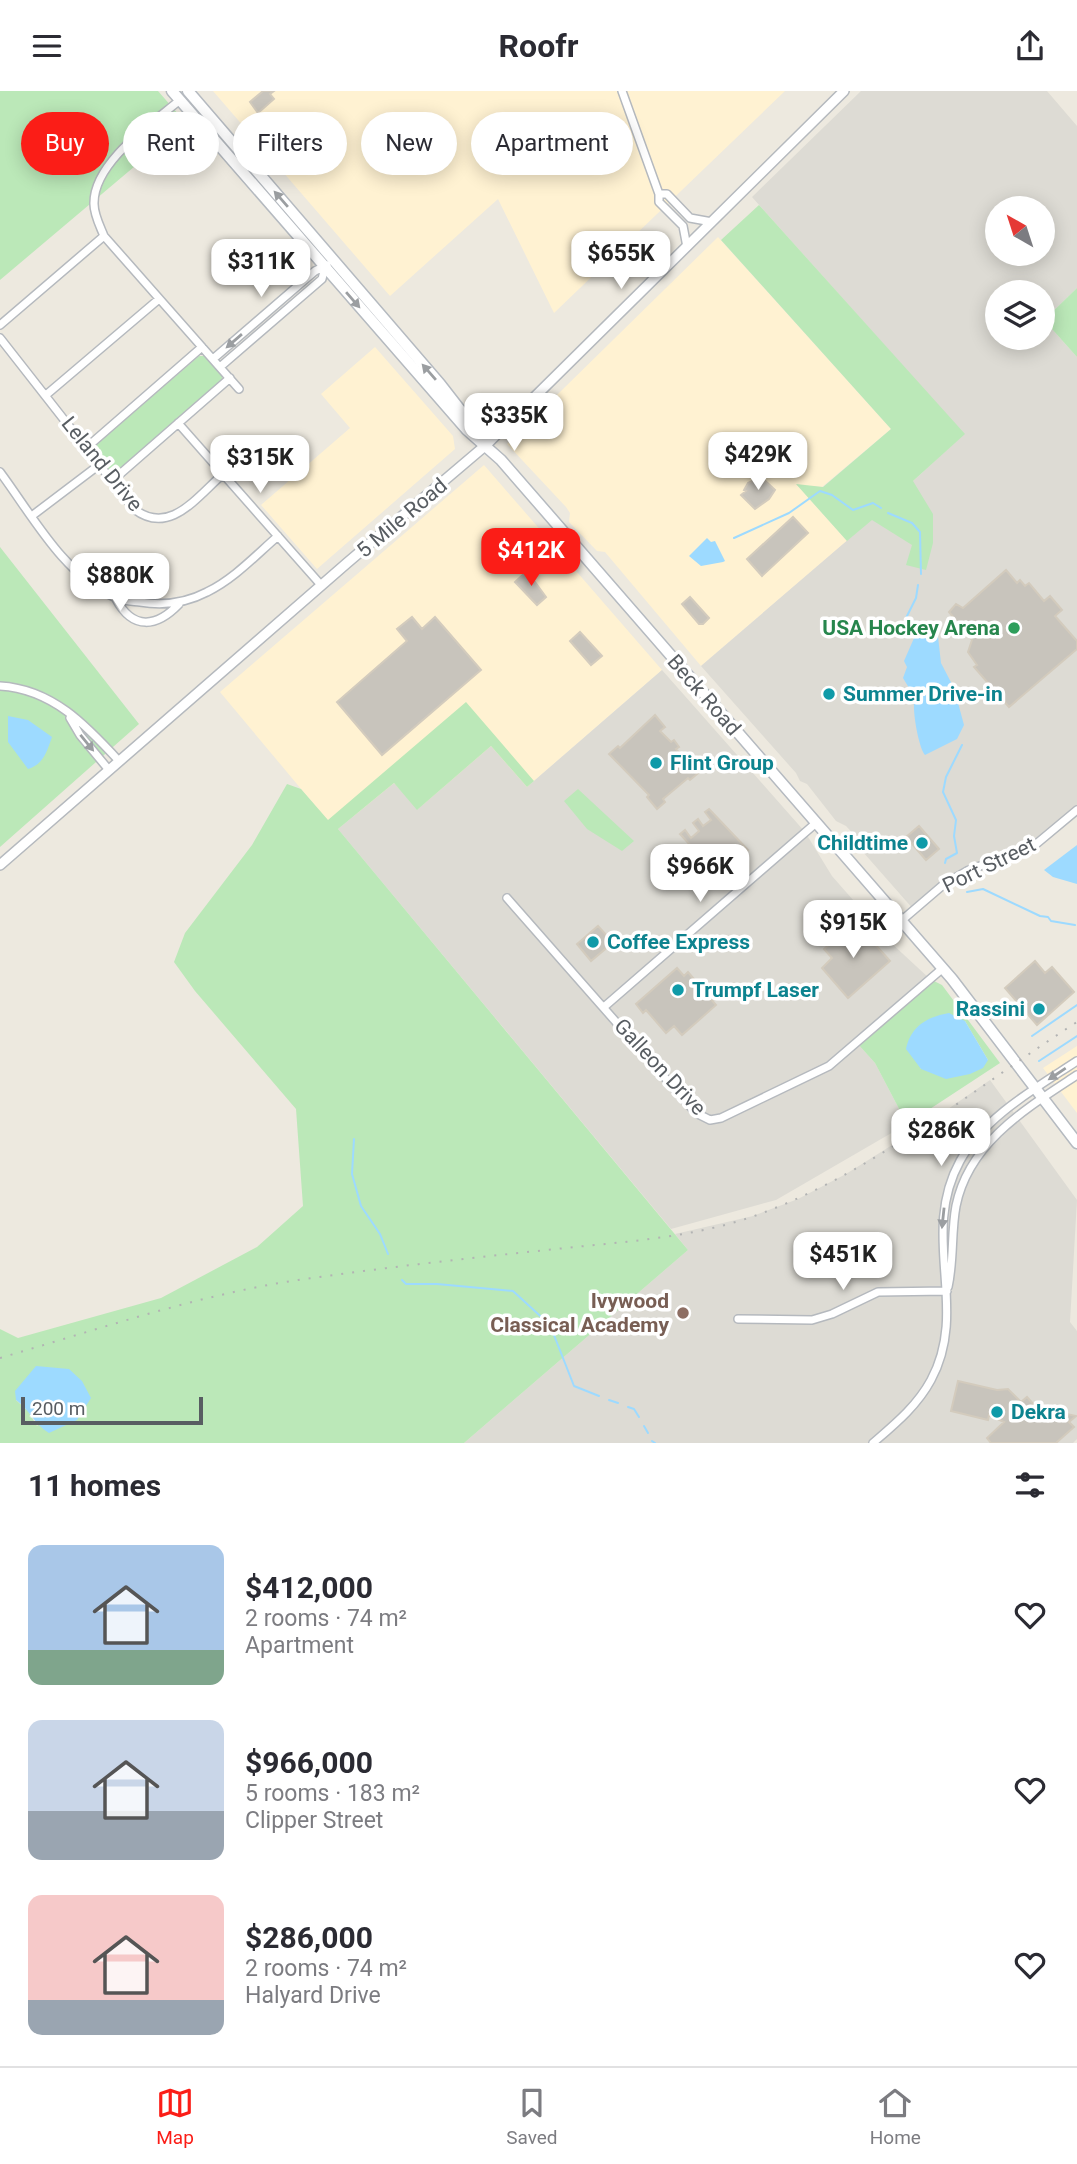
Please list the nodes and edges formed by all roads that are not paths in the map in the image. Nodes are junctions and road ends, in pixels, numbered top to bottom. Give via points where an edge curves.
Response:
1 (172, 91) edge
2 (622, 91) edge
3 (845, 91) edge
4 (190, 92) edge
5 (180, 100) junction
6 (659, 194) junction
7 (712, 222) junction
8 (104, 236) junction
9 (687, 247) junction
10 (333, 260) junction
11 (324, 267) junction
12 (159, 299) junction
13 (0, 325) edge
14 (0, 338) edge
15 (202, 347) junction
16 (213, 359) junction
17 (220, 367) junction
18 (230, 378) junction
19 (239, 389) dead end
20 (46, 395) junction
21 (178, 423) junction
22 (486, 445) junction
23 (86, 447) junction
24 (99, 465) junction
25 (0, 472) edge
26 (222, 475) junction
27 (112, 481) junction
28 (33, 516) junction
29 (278, 536) junction
30 (321, 585) junction
31 (116, 599) junction
32 (179, 604) junction
33 (0, 686) edge
34 (68, 714) junction
35 (119, 761) junction
36 (109, 770) junction
37 (1077, 810) edge
38 (816, 823) junction
39 (0, 865) edge
40 (507, 898) dead end
41 (901, 921) junction
42 (943, 968) junction
43 (604, 1007) junction
44 (1077, 1061) edge
45 (1077, 1075) edge
46 (1036, 1088) junction
47 (1044, 1098) junction
48 (995, 1120) junction
49 (1003, 1128) junction
50 (1077, 1143) edge
51 (947, 1291) junction
52 (738, 1319) dead end
53 (873, 1443) edge

1 - 5 main road, Beck Road
2 - 6 street
3 - 7 street, 5 Mile Road
10 -> 4 main road, Beck Road
5 - 8 street via 105,169 94,204
5 - 11 main road, Beck Road
6 - 7 street via 667,194 691,218
6 - 9 street via 659,202 683,226
7 - 9 street, 5 Mile Road
8 - 12 street
8 - 13 street
9 - 22 street, 5 Mile Road
10 - 11 street
22 -> 10 main road, Beck Road
11 -> 16 street
11 - 17 street via 322,279
11 -> 22 main road, Beck Road via 467,430
12 - 15 street
12 - 20 street
14 - 20 street, Leland Drive
15 - 16 street
15 - 23 street
16 - 17 street
17 - 18 street
18 - 19 street
18 - 21 street
20 - 23 street, Leland Drive
21 - 26 street
21 - 27 street
22 - 30 street, 5 Mile Road
22 - 38 main road, Beck Road
23 - 24 street, Leland Drive
24 - 27 street, Leland Drive
24 - 28 street
25 - 28 street
26 - 27 street, Leland Drive via 170,519 153,520 134,509
26 - 29 street
28 - 31 street via 69,564
29 - 30 street
29 - 32 street via 229,578
30 - 35 street, 5 Mile Road
31 - 32 street
31 - 32 street via 123,612 150,623 168,616
33 - 34 street via 52,699
34 - 35 street
34 -> 36 street
35 - 36 street, 5 Mile Road
36 - 39 street, 5 Mile Road
37 - 41 street, Port Street via 1035,845 943,885
38 - 41 main road, Beck Road
38 - 43 street
40 - 43 street, Galleon Drive
41 - 42 main road, Beck Road
42 - 43 street, Galleon Drive via 829,1066 715,1120 696,1114
42 - 46 main road, Beck Road
44 -> 46 street
45 - 47 street
46 - 47 main road, Beck Road
46 - 48 street
47 - 49 street
47 - 50 main road, Beck Road
48 - 49 street
48 -> 51 street via 970,1146 948,1189 942,1231
49 - 51 street via 978,1155 960,1189
51 - 52 street via 878,1292 812,1320
51 - 53 street via 947,1328 936,1372 914,1405

